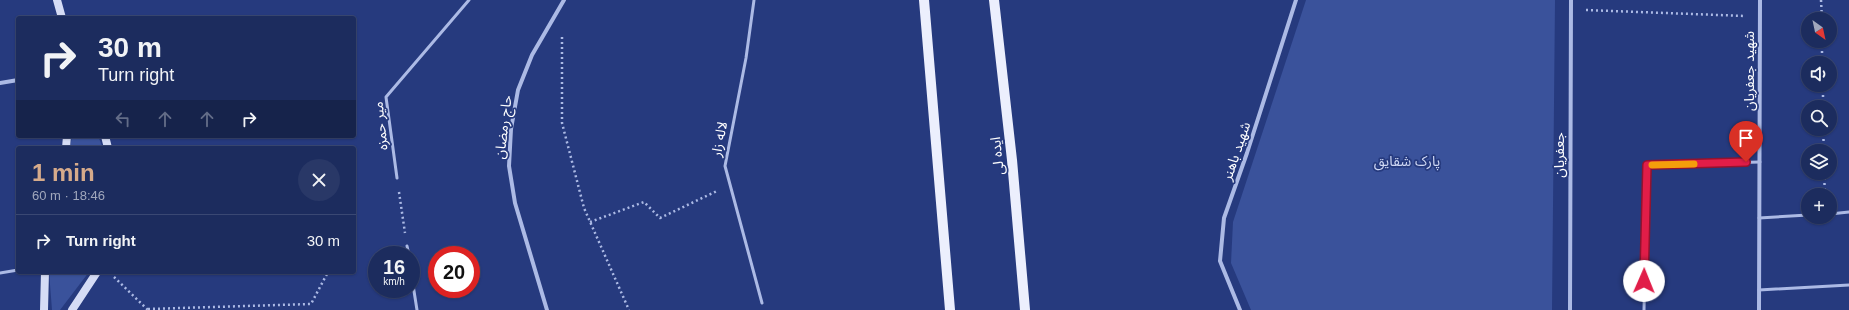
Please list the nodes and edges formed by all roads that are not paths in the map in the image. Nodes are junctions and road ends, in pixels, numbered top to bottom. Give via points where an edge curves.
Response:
1 (57, 0) edge
2 (469, 0) edge
3 (564, 0) edge
4 (754, 0) edge
5 (924, 0) edge
6 (994, 0) edge
7 (1296, 0) edge
8 (1571, 0) edge
9 (1760, 0) edge
10 (61, 16) edge
11 (16, 80) edge
12 (0, 83) edge
13 (1760, 162) junction
14 (397, 178) road end
15 (1849, 212) edge
16 (1837, 213) edge
17 (1801, 215) edge
18 (1759, 218) junction
19 (16, 270) edge
20 (0, 273) edge
21 (45, 274) edge
22 (96, 274) edge
23 (1849, 285) edge
24 (1759, 290) junction
25 (414, 298) edge
26 (762, 303) dead end
27 (44, 310) edge
28 (72, 310) edge
29 (416, 310) edge
30 (547, 310) edge
31 (950, 310) edge
32 (1026, 310) edge
33 (1240, 310) edge
34 (1570, 310) edge
35 (1644, 310) edge
36 (1759, 310) edge

1 - 10 main road
2 - 14 lane, میر حمزه via 386,97
3 - 30 street, حاج رمضان via 532,55 521,83 511,129 509,166 515,203
4 - 26 lane, لاله زار via 746,58 724,166
5 - 31 main road
6 - 32 main road, ایده لى
7 - 33 street, شهید باهنر via 1224,218 1220,261
8 - 34 street, جعفریان
9 - 13 street, شهید جعفریان
11 - 12 street
13 - 18 street, شهید جعفریان
13 - 35 lane via 1647,165
15 - 16 lane
17 - 18 lane
18 - 24 street, شهید جعفریان
19 - 20 lane
21 - 27 main road
22 - 28 main road
23 - 24 lane
24 - 36 street, شهید جعفریان
25 - 29 lane

